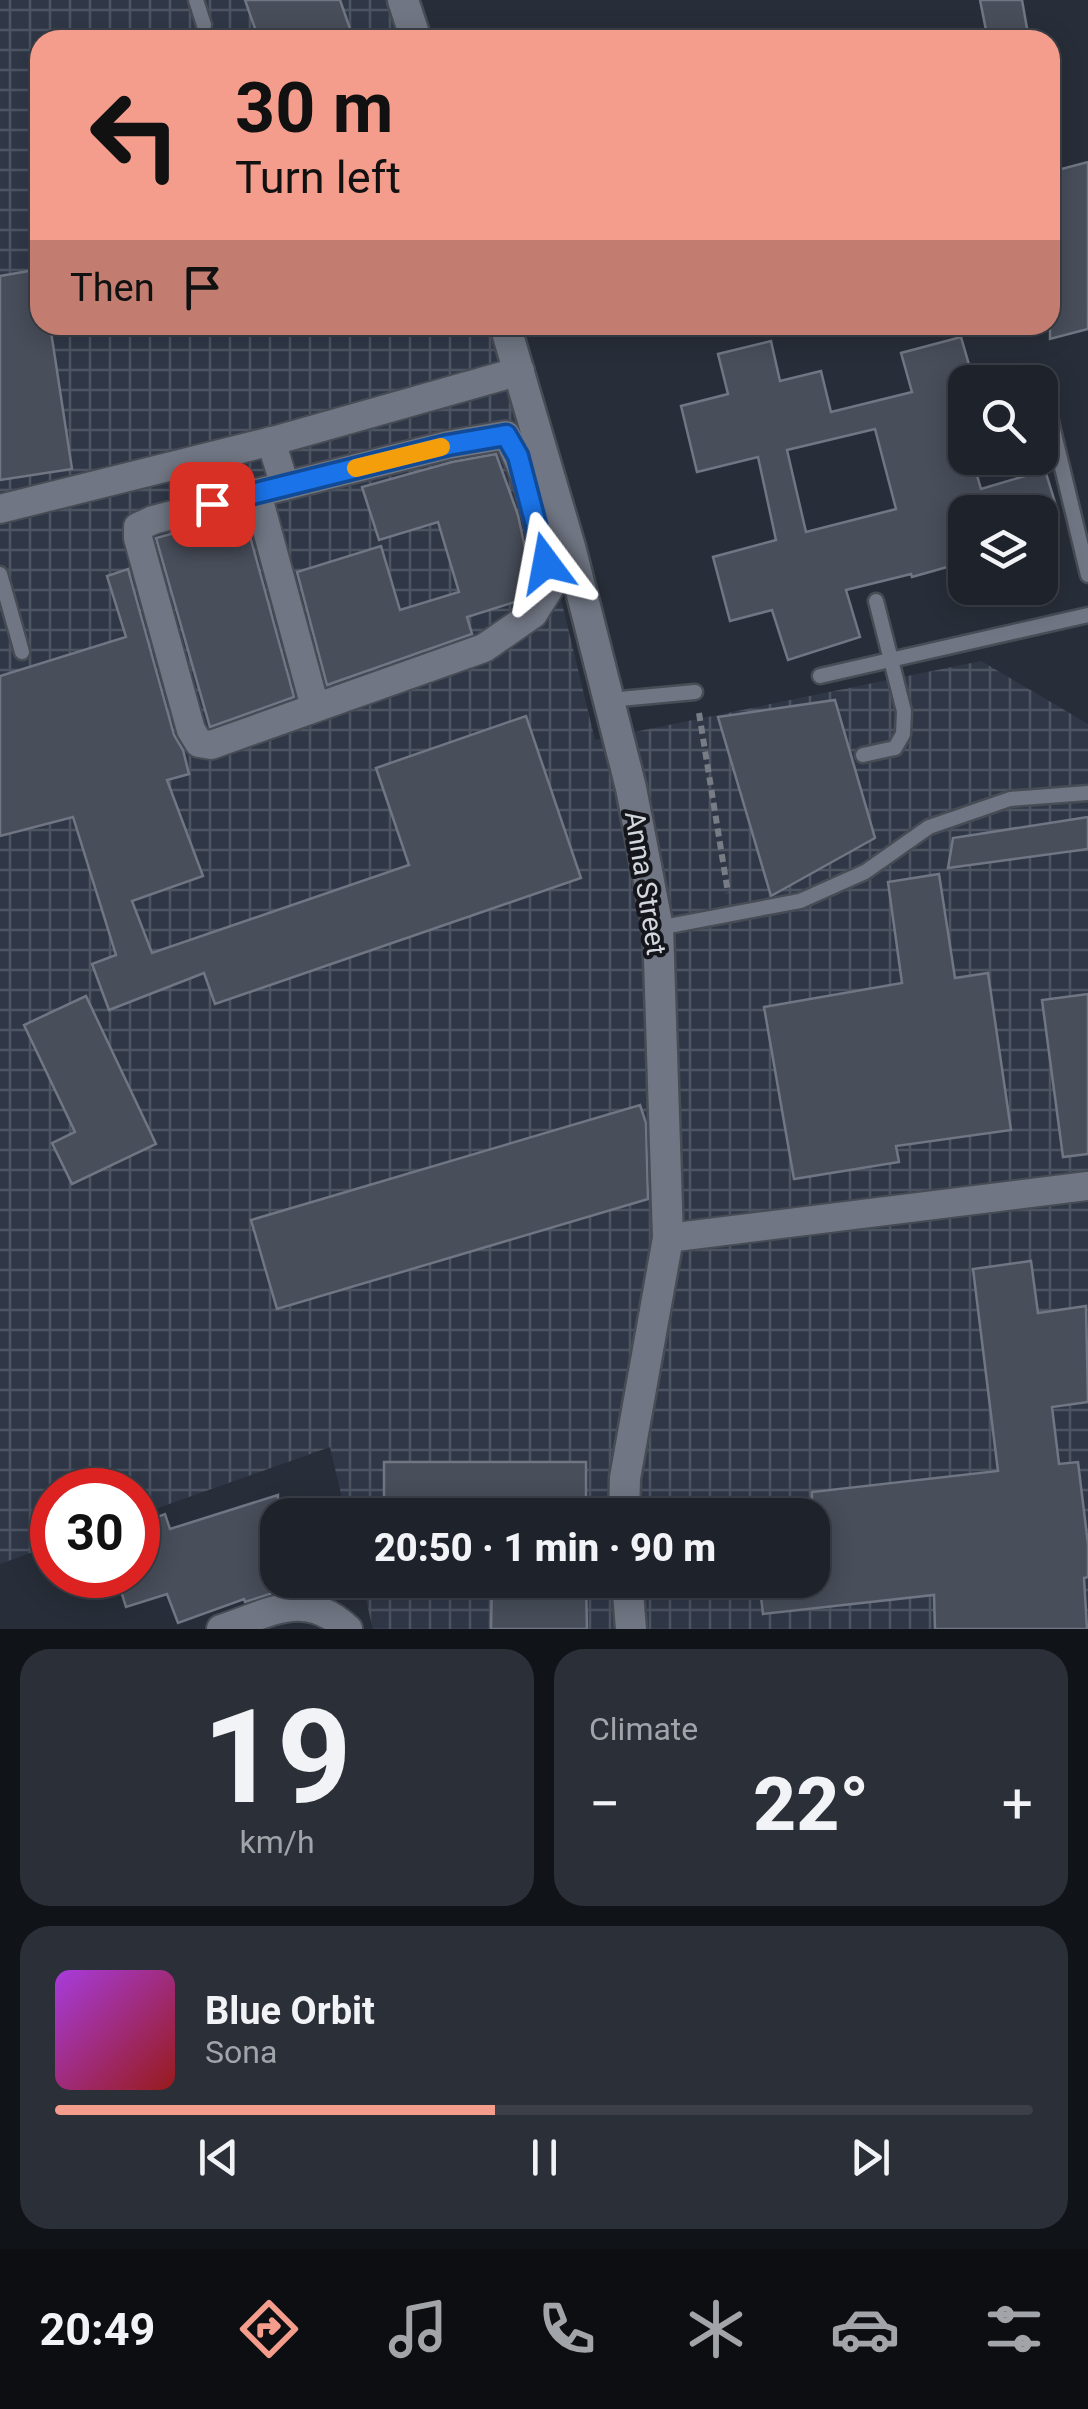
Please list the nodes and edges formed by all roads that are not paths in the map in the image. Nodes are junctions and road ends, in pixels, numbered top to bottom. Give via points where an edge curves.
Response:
1 (196, 0) edge
2 (404, 0) edge
3 (204, 25) dead end
4 (413, 30) edge
5 (509, 335) edge
6 (520, 371) junction
7 (271, 442) junction
8 (1058, 450) edge
9 (285, 486) junction
10 (257, 493) junction
11 (0, 509) edge
12 (0, 574) edge
13 (1088, 576) edge
14 (876, 602) dead end
15 (1088, 615) edge
16 (22, 652) dead end
17 (891, 660) junction
18 (820, 676) dead end
19 (696, 692) road end
20 (609, 700) junction
21 (314, 707) junction
22 (863, 755) dead end
23 (1088, 794) edge
24 (658, 928) junction
25 (1088, 1186) edge
26 (668, 1238) junction
27 (625, 1498) edge
28 (628, 1598) edge
29 (220, 1629) edge
30 (348, 1629) edge
31 (630, 1629) edge

1 - 3 lane
2 - 4 street
5 - 6 street, Anna Street
6 - 7 street
6 - 20 street, Anna Street
7 - 9 street
7 - 11 street
8 - 13 lane
9 - 10 street
9 - 21 street via 506,435 518,456 550,587 533,614 484,648
10 - 21 street
10 - 21 street via 153,520 138,527 138,538 199,743 211,745
12 - 16 lane
14 - 17 lane
15 - 17 lane
17 - 18 lane
17 - 22 lane via 903,734 895,748
19 - 20 lane
20 - 24 street, Anna Street
23 - 24 lane via 1010,800 929,827 865,872 800,901
24 - 26 street, Anna Street
25 - 26 street
26 - 27 street, Anna Street
28 - 31 street
29 - 30 street via 305,1604

